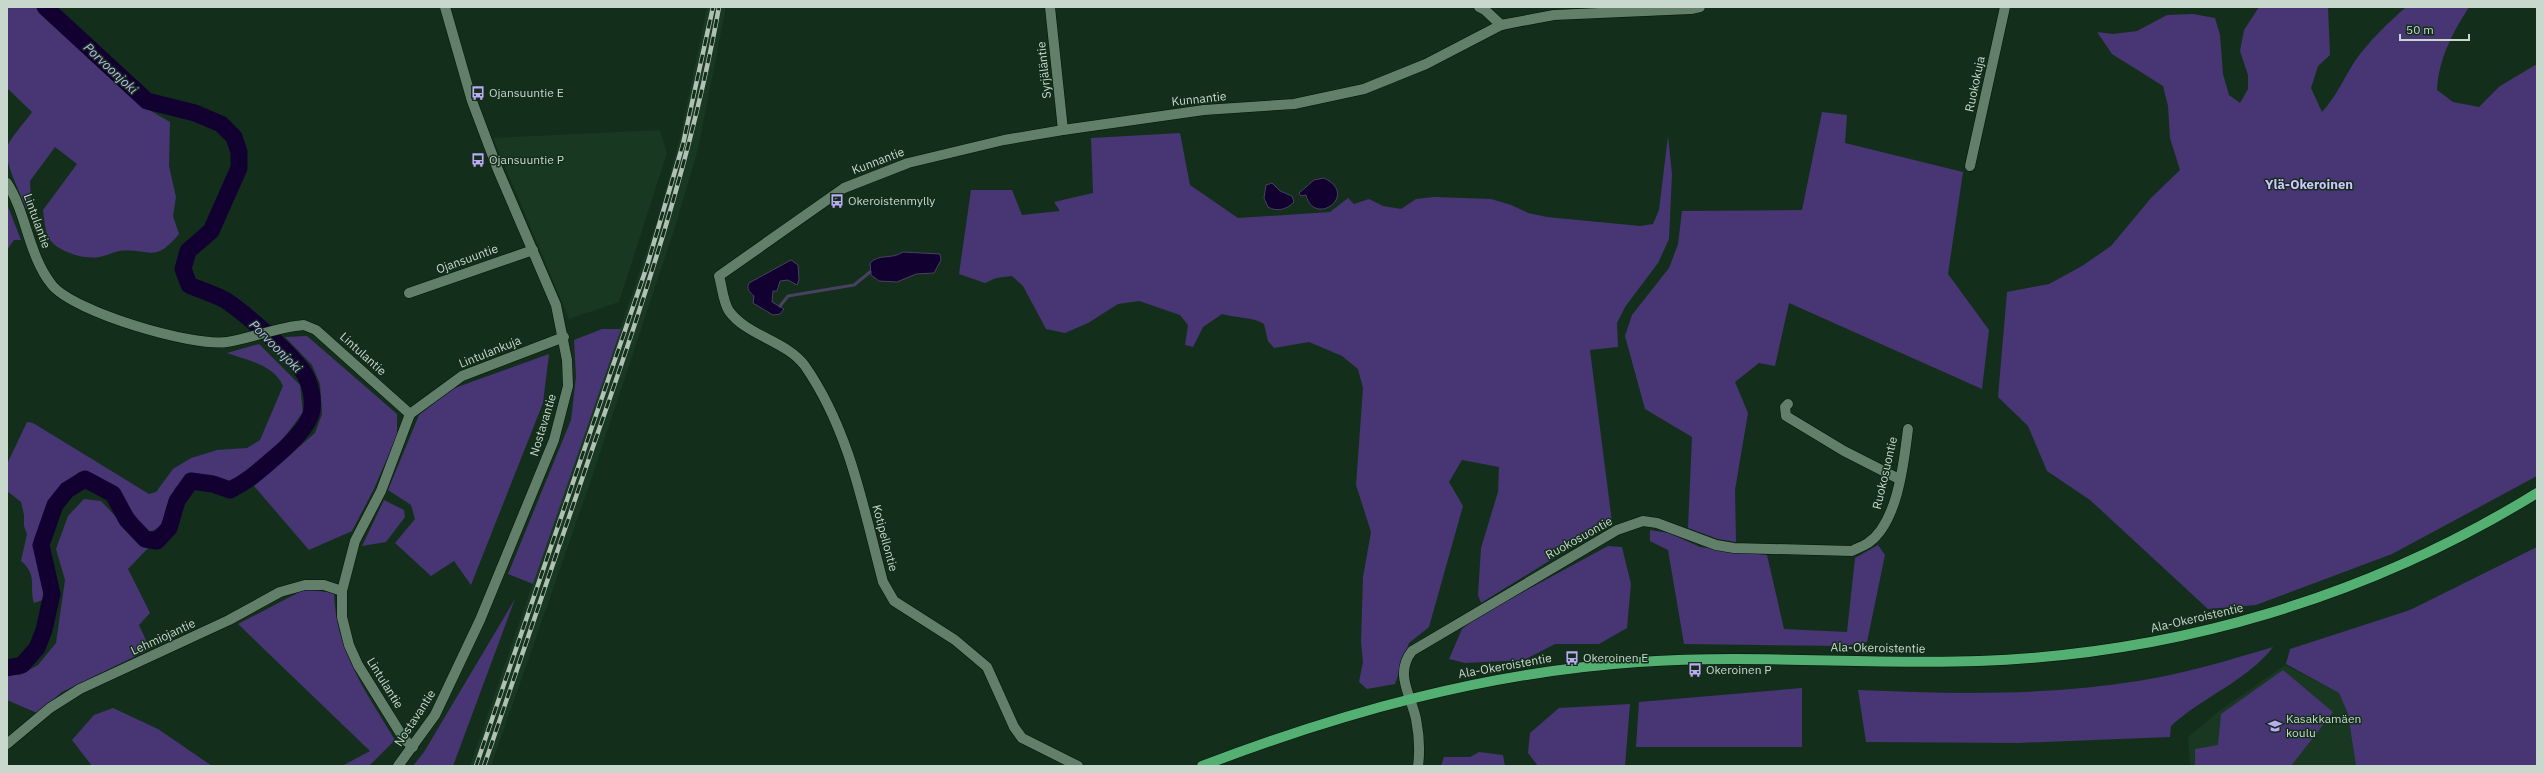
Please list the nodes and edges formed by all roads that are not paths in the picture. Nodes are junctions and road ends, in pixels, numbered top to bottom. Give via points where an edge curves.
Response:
1 (445, 7) edge
2 (1050, 7) edge
3 (1479, 7) edge
4 (1700, 7) edge
5 (2005, 7) edge
6 (1501, 25) junction
7 (1063, 130) junction
8 (1970, 166) dead end
9 (7, 183) edge
10 (533, 250) junction
11 (719, 276) joint
12 (409, 293) dead end
13 (564, 337) junction
14 (1788, 404) dead end
15 (410, 414) junction
16 (1908, 429) dead end
17 (1899, 480) junction
18 (2537, 494) edge
19 (342, 591) junction
20 (1409, 698) junction
21 (7, 744) edge
22 (413, 747) junction
23 (398, 766) edge
24 (1078, 766) edge
25 (1202, 766) edge
26 (1418, 766) edge

1 - 10 street, Nostavantie via 472,101 498,170
2 - 7 street, Syrjäläntie
3 - 6 street
4 - 6 street, Kunnantie via 1554,15
5 - 8 street, Ruokokuja
6 - 7 street, Kunnantie via 1426,64 1364,89 1294,104 1204,110
7 - 11 street, Kunnantie via 1004,140 908,163 844,188
9 - 15 street, Lintulantie via 14,194 32,250 52,285 87,309 146,328 200,341 226,342 304,325 316,330
10 - 12 street, Ojansuuntie
10 - 13 street, Nostavantie via 556,305
11 - 24 street, Kotipellontie via 728,310 738,320 804,365 831,407 846,447 883,582 894,601 955,640 987,667 1014,727 1022,738
13 - 15 street, Lintulankuja via 462,376
13 - 22 street, Nostavantie via 568,386 554,440 453,681 435,715
14 - 17 street via 1785,407 1786,416
15 - 19 street, Lintulantie via 381,491 355,541
16 - 17 street, Ruokosuontie
17 - 20 street, Ruokosuontie via 1888,517 1879,532 1869,543 1852,551 1734,548 1716,545 1657,523 1643,522 1616,530 1412,651 1405,659 1403,670
18 - 20 main road, Ala-Okeroistentie via 2428,553 2356,585 2208,631 2130,646 2055,656 1978,661 1737,659 1641,662 1565,669
19 - 21 street, Lehmiojantie via 324,585 306,585 280,592 229,620 80,690 50,708
19 - 22 street, Lintulantie via 342,617 349,645 358,666 404,738
20 - 25 main road, Ala-Okeroistentie via 1291,733
20 - 26 street, Ruokosuontie via 1416,718
22 - 23 street, Nostavantie

